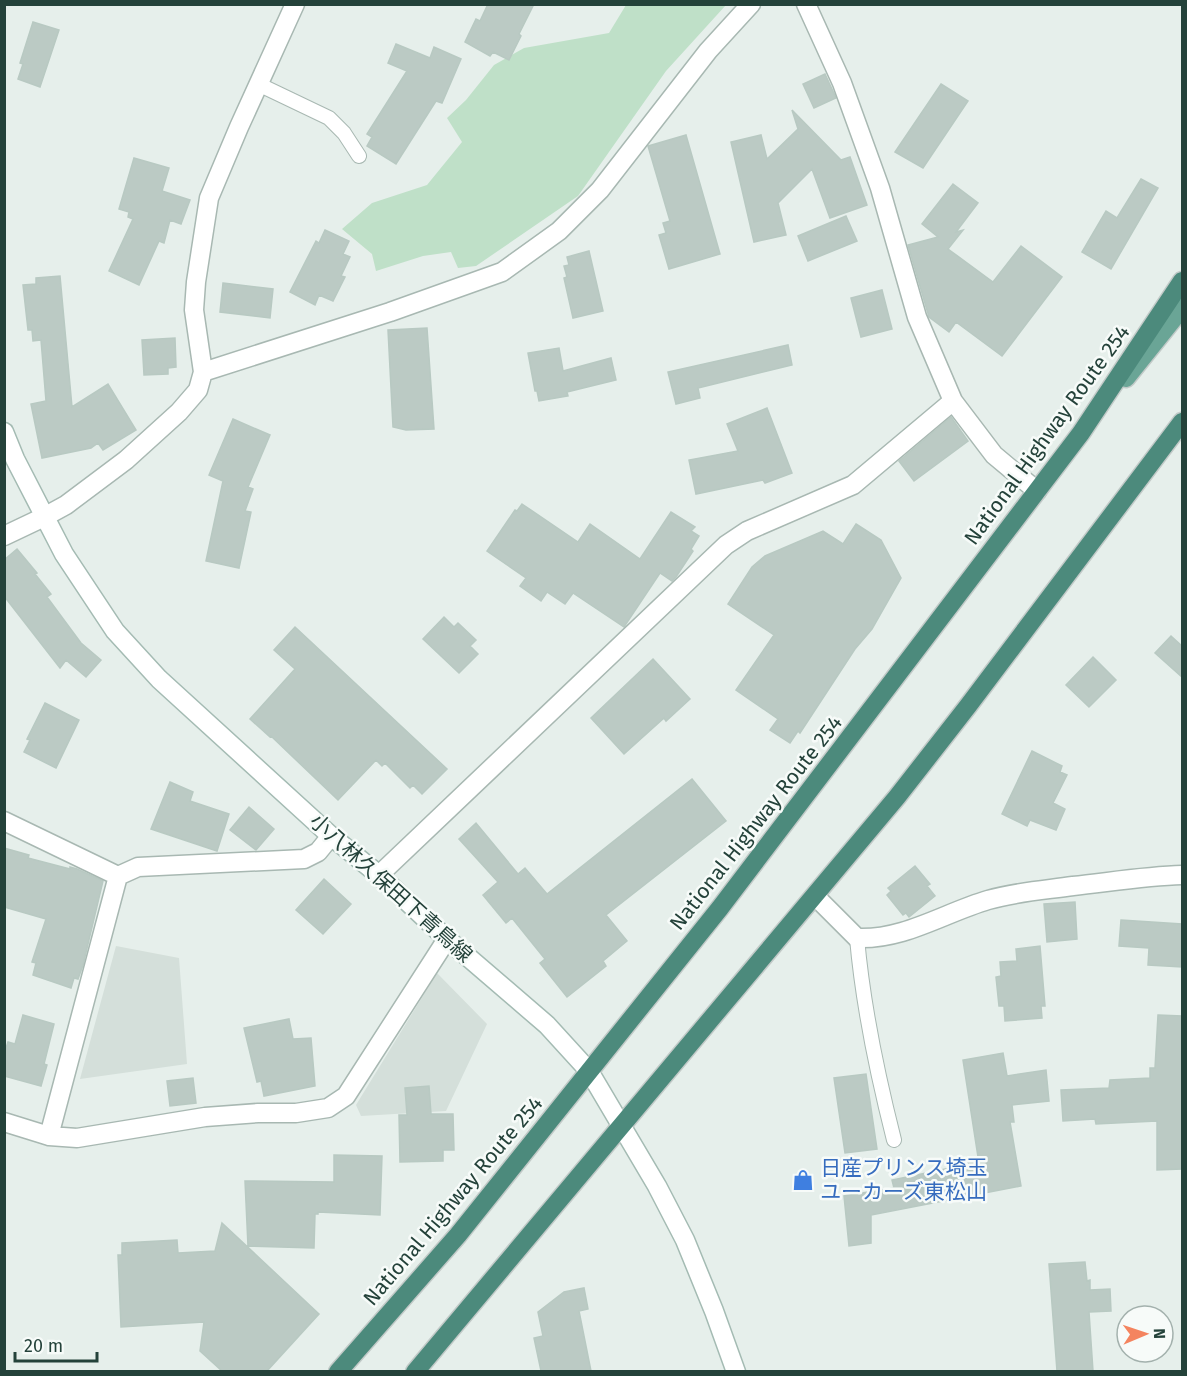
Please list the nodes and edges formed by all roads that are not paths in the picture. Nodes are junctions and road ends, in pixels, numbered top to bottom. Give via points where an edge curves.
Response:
1 (296, 4) edge
2 (751, 4) edge
3 (806, 4) edge
4 (260, 85) junction
5 (359, 156) dead end
6 (1182, 281) edge
7 (1182, 308) edge
8 (202, 372) junction
9 (953, 401) junction
10 (1182, 422) edge
11 (4, 432) edge
12 (1081, 433) junction
13 (1037, 491) junction
14 (44, 517) junction
15 (4, 536) edge
16 (4, 821) edge
17 (331, 836) junction
18 (379, 875) junction
19 (1182, 875) edge
20 (118, 876) junction
21 (815, 896) junction
22 (857, 938) junction
23 (447, 939) junction
24 (589, 1071) junction
25 (4, 1122) edge
26 (622, 1124) junction
27 (49, 1136) junction
28 (894, 1140) dead end
29 (338, 1371) edge
30 (415, 1371) edge
31 (736, 1371) edge

1 - 4 street
2 - 8 street via 708,51 600,190 559,231 502,272
3 - 9 street via 842,82 880,188 917,317
4 - 5 lane via 329,118
4 - 8 street via 209,198 194,310
6 - 12 highway, National Highway Route 254
7 - 12 main road
8 - 14 street via 198,390 179,412 126,460
9 - 13 street via 994,455
9 - 18 street via 853,485 747,531 726,545
10 - 21 highway via 961,715
11 - 14 street, 小八林久保田下青鳥線
12 - 13 highway, National Highway Route 254
13 - 24 highway, National Highway Route 254 via 720,908
14 - 15 street
14 - 17 street, 小八林久保田下青鳥線 via 76,573 123,639 159,679
16 - 20 street
17 - 18 street, 小八林久保田下青鳥線
17 - 20 street via 318,852 304,859 138,867
18 - 23 street, 小八林久保田下青鳥線
19 - 22 street via 988,899 896,934
20 - 27 street
21 - 22 street
21 - 26 highway
22 - 28 lane via 874,1062
23 - 24 street, 小八林久保田下青鳥線 via 547,1025
23 - 27 street via 346,1096 328,1108 205,1117 78,1138
24 - 26 street, 小八林久保田下青鳥線
24 - 29 highway, National Highway Route 254 via 458,1235
25 - 27 street
26 - 30 highway
26 - 31 street, 小八林久保田下青鳥線 via 684,1240

